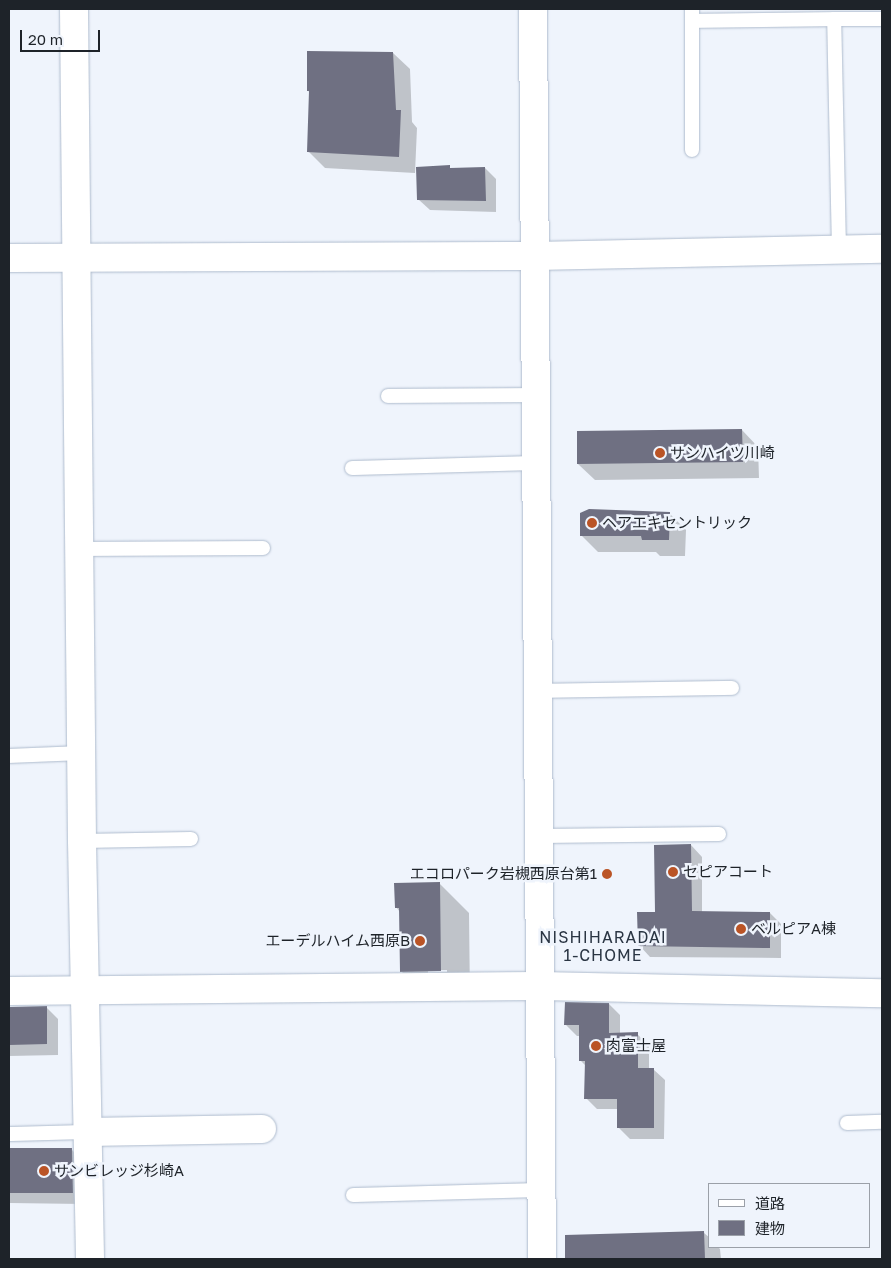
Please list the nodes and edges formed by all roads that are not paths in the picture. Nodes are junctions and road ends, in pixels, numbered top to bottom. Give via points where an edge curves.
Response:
1 (74, 9) edge
2 (533, 9) edge
3 (692, 15) edge
4 (834, 19) junction
5 (882, 19) edge
6 (692, 150) dead end
7 (882, 249) edge
8 (839, 250) junction
9 (536, 256) junction
10 (77, 257) junction
11 (9, 258) edge
12 (536, 395) junction
13 (388, 396) dead end
14 (536, 463) junction
15 (352, 468) dead end
16 (263, 548) dead end
17 (79, 549) junction
18 (732, 688) dead end
19 (538, 691) junction
20 (81, 753) junction
21 (9, 756) edge
22 (719, 834) dead end
23 (539, 836) junction
24 (191, 839) dead end
25 (82, 840) junction
26 (540, 986) junction
27 (9, 991) edge
28 (84, 991) junction
29 (882, 993) edge
30 (882, 1122) edge
31 (847, 1123) dead end
32 (262, 1129) dead end
33 (87, 1132) junction
34 (9, 1134) edge
35 (542, 1190) junction
36 (353, 1195) dead end
37 (90, 1259) edge
38 (542, 1259) edge

1 - 10 street
2 - 9 street
3 - 4 lane
3 - 6 lane
4 - 5 lane
4 - 8 lane
7 - 8 street
8 - 9 street
9 - 10 street
9 - 12 street
10 - 11 street
10 - 17 street
12 - 13 lane
12 - 14 street
14 - 15 lane
14 - 19 street
16 - 17 lane
17 - 20 street
18 - 19 lane
19 - 23 street
20 - 21 lane
20 - 25 street
22 - 23 lane
23 - 26 street
24 - 25 lane
25 - 28 street
26 - 28 street
26 - 29 street
26 - 35 street
27 - 28 street
28 - 33 street
30 - 31 lane
32 - 33 street
33 - 34 lane
33 - 37 street
35 - 36 lane
35 - 38 street

